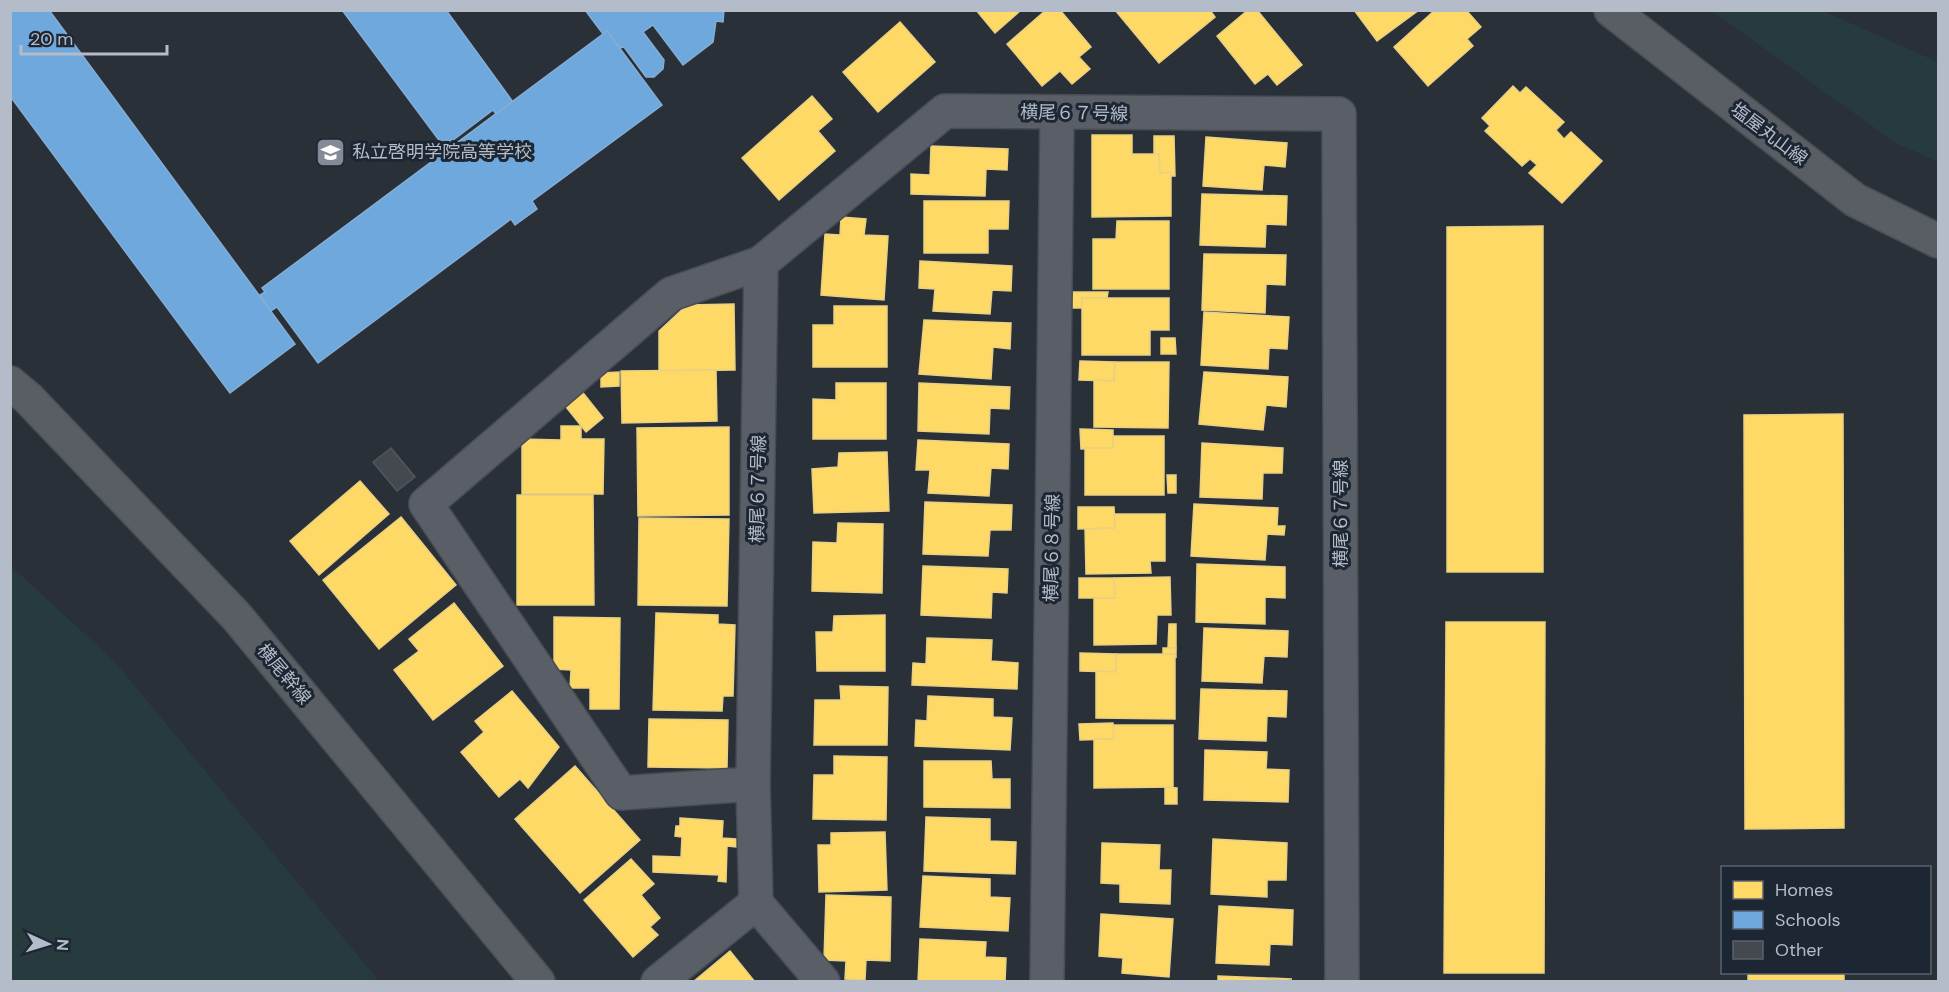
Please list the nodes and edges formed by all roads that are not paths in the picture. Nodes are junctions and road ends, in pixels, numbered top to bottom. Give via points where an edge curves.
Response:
1 (1611, 10) edge
2 (1057, 114) junction
3 (1938, 241) edge
4 (761, 263) junction
5 (10, 383) edge
6 (753, 784) junction
7 (756, 903) junction
8 (538, 981) edge
9 (658, 981) edge
10 (823, 981) edge
11 (1047, 981) edge
12 (1342, 981) edge

1 - 3 street, 塩屋丸山線 via 1855,200
2 - 4 street, 横尾６７号線 via 945,111
2 - 11 street, 横尾６８号線
2 - 12 street, 横尾６７号線 via 1339,114
4 - 6 street, 横尾６７号線
4 - 6 street via 671,294 426,504 621,793
5 - 8 street, 横尾幹線 via 237,617
6 - 7 street, 横尾６７号線
7 - 9 street
7 - 10 street

